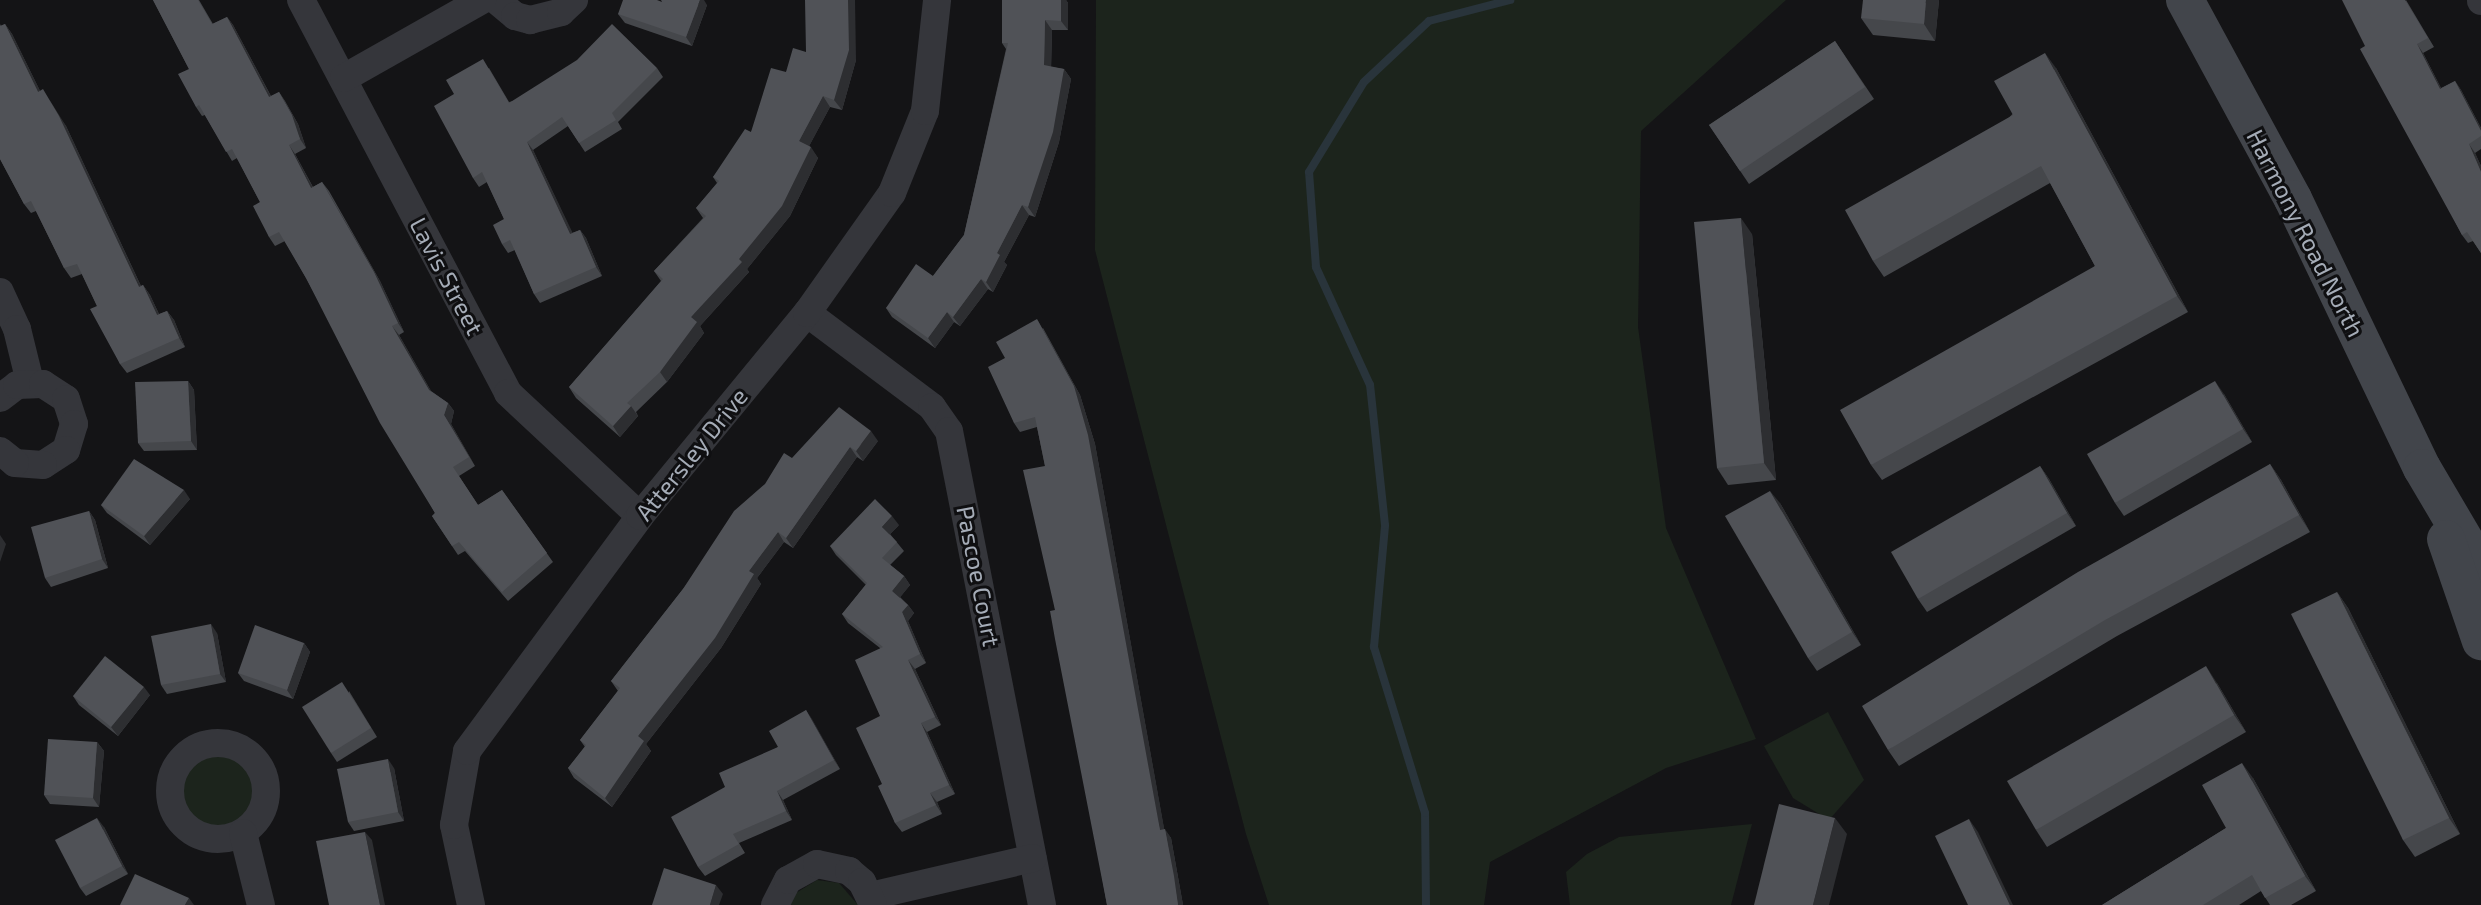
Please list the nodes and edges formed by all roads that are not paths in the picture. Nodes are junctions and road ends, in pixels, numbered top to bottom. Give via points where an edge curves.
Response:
1 (301, 0) edge
2 (482, 0) edge
3 (496, 0) edge
4 (574, 0) edge
5 (937, 0) edge
6 (2185, 0) edge
7 (344, 78) junction
8 (0, 292) edge
9 (807, 313) junction
10 (30, 382) junction
11 (0, 398) edge
12 (0, 451) edge
13 (2422, 468) junction
14 (640, 516) junction
15 (2481, 568) edge
16 (2481, 641) edge
17 (243, 833) dead end
18 (1033, 858) junction
19 (872, 900) edge
20 (261, 905) edge
21 (471, 905) edge
22 (775, 905) edge
23 (1042, 905) edge

1 - 7 street, Lavis Street
2 - 7 street
3 - 4 street via 515,16 530,20 561,12
5 - 9 street, Attersley Drive via 925,111 892,193
6 - 13 main road, Harmony Road North via 2293,199
7 - 14 street, Lavis Street via 508,393
8 - 10 street via 17,329
9 - 14 street, Attersley Drive
9 - 18 street, Pascoe Court via 932,407 949,431
10 - 11 street
10 - 12 street via 66,399 74,424 72,437 66,450 43,465 15,463
13 - 15 main road, Harmony Road North
13 - 16 main road, Harmony Road North
14 - 21 street, Attersley Drive via 467,751 454,825
17 - 20 street
18 - 19 street
18 - 23 street, Pascoe Court
19 - 22 street via 849,871 817,864 788,880

